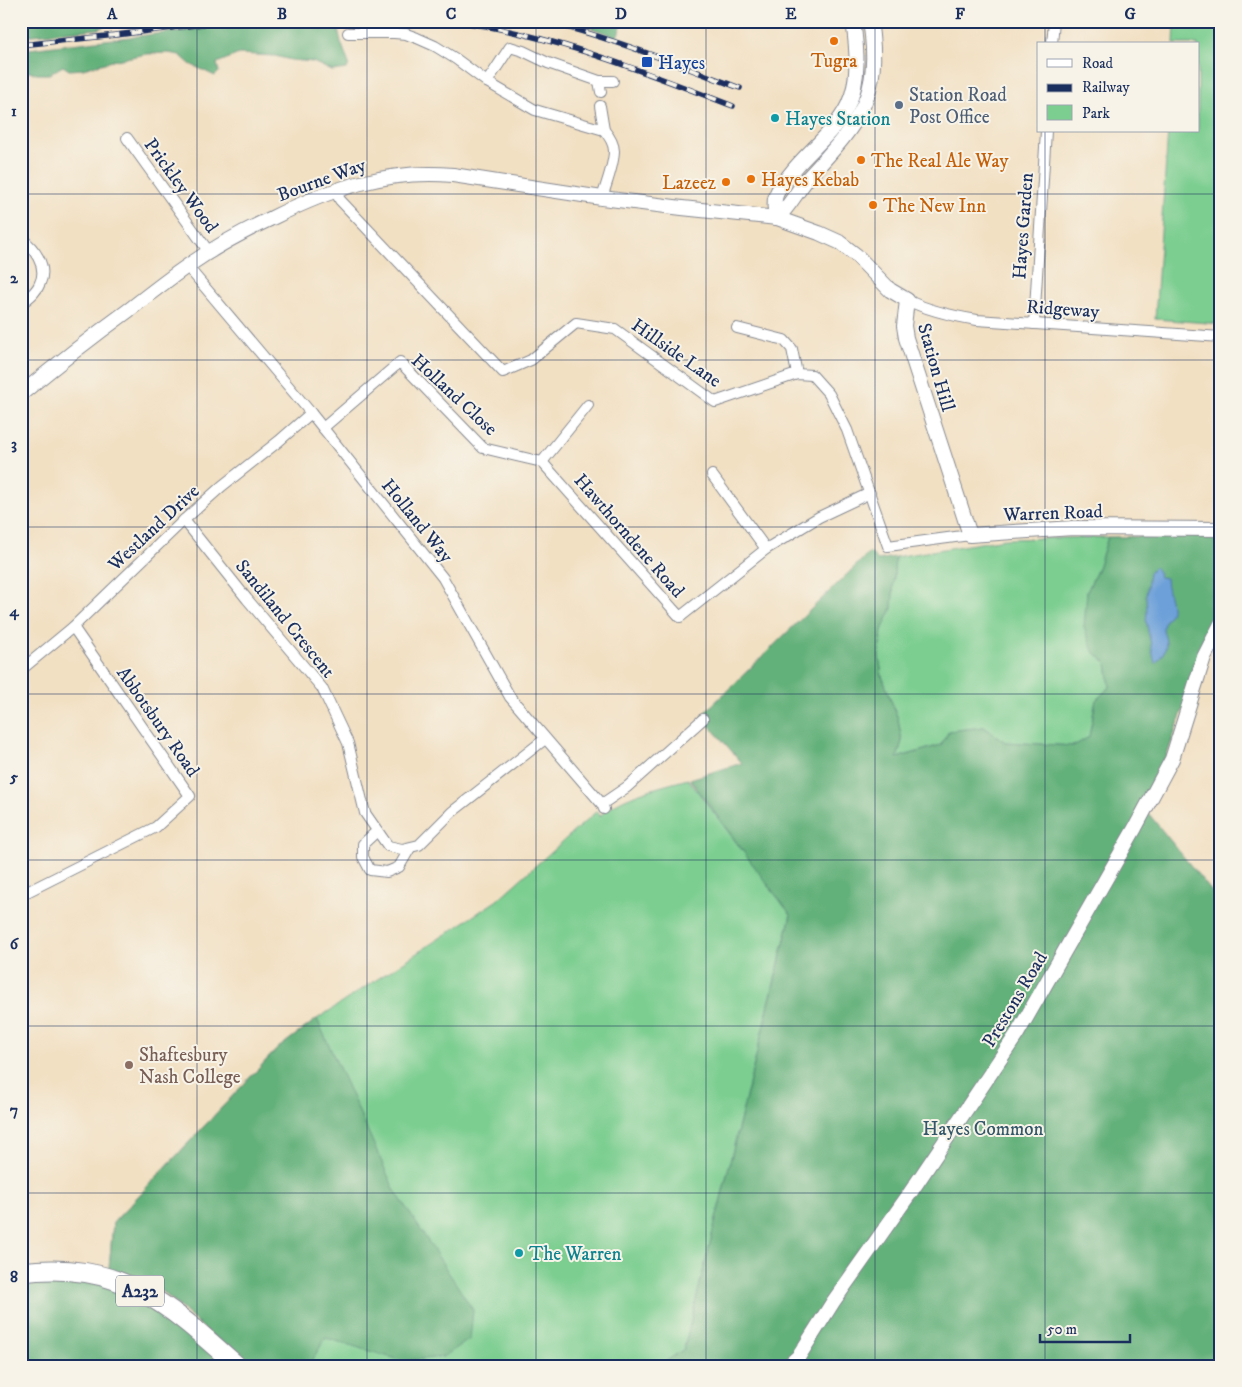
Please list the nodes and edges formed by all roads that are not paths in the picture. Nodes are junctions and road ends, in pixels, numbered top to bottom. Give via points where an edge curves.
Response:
1 (853, 21) edge
2 (870, 21) edge
3 (1054, 21) edge
4 (348, 33) dead end
5 (1052, 42) edge
6 (599, 81) junction
7 (612, 81) dead end
8 (487, 82) junction
9 (601, 92) dead end
10 (600, 106) dead end
11 (604, 130) junction
12 (1046, 132) edge
13 (127, 138) dead end
14 (335, 190) junction
15 (602, 198) junction
16 (777, 218) junction
17 (21, 238) edge
18 (209, 252) junction
19 (187, 266) junction
20 (907, 300) junction
21 (21, 304) edge
22 (1034, 324) junction
23 (737, 328) dead end
24 (1221, 337) edge
25 (797, 374) junction
26 (21, 394) edge
27 (588, 405) dead end
28 (311, 413) junction
29 (323, 428) junction
30 (542, 462) junction
31 (712, 475) dead end
32 (870, 493) junction
33 (184, 520) junction
34 (1221, 529) edge
35 (970, 535) junction
36 (766, 549) junction
37 (1221, 624) edge
38 (73, 628) junction
39 (21, 670) edge
40 (703, 719) dead end
41 (545, 739) junction
42 (377, 831) junction
43 (410, 848) junction
44 (21, 895) edge
45 (21, 1272) edge
46 (237, 1366) edge
47 (788, 1366) edge

1 - 16 street via 856,60 851,98 833,128 778,190 774,204
2 - 16 street via 872,76 861,112 852,128
3 - 5 street
4 - 8 street via 394,32 418,38 456,59
6 - 7 street
6 - 8 street via 510,47
6 - 9 street
8 - 11 street via 535,110
10 - 11 street
11 - 15 street via 614,150
12 - 22 street, Hayes Garden
13 - 18 street, Prickley Wood
14 - 15 street, Bourne Way via 405,174 437,174
14 - 18 street, Bourne Way via 276,216
14 - 25 street, Hillside Lane via 340,200 503,372 531,360 576,323 614,329 715,402
15 - 16 street, Bourne Way
16 - 20 street, Station Hill via 820,232 843,245 890,290
17 - 21 street via 38,257 43,275 35,292
18 - 19 street, Bourne Way
19 - 26 street, Bourne Way
19 - 28 street, Holland Way
20 - 22 street, Ridgeway via 954,316
20 - 35 street, Station Hill via 906,338
22 - 24 street, Ridgeway
23 - 25 street via 784,340 792,349
25 - 32 street via 812,375 830,394
27 - 30 street
28 - 29 street, Holland Way
28 - 33 street, Westland Drive
29 - 30 street, Holland Close via 400,362 483,448
29 - 41 street, Holland Way via 442,578 510,697
30 - 36 street, Hawthorndene Road via 680,617
31 - 36 street
32 - 35 street, Warren Road via 888,546
32 - 36 street, Hawthorndene Road via 819,517
33 - 38 street, Westland Drive
33 - 42 street, Sandiland Crescent via 322,688 348,743 366,813
34 - 35 street, Warren Road via 1073,528
37 - 47 street, Prestons Road via 1204,657 1172,759 1021,1026 908,1196
38 - 39 street, Westland Drive
38 - 44 street, Abbotsbury Road via 190,796 156,827
40 - 41 street, Holland Way via 603,806
41 - 43 street via 452,812 419,845
42 - 43 street, Sandiland Crescent via 388,846
42 - 43 street via 363,844 363,857 370,870 387,872 399,867
45 - 46 highway, A232 via 91,1273 116,1280 178,1314

